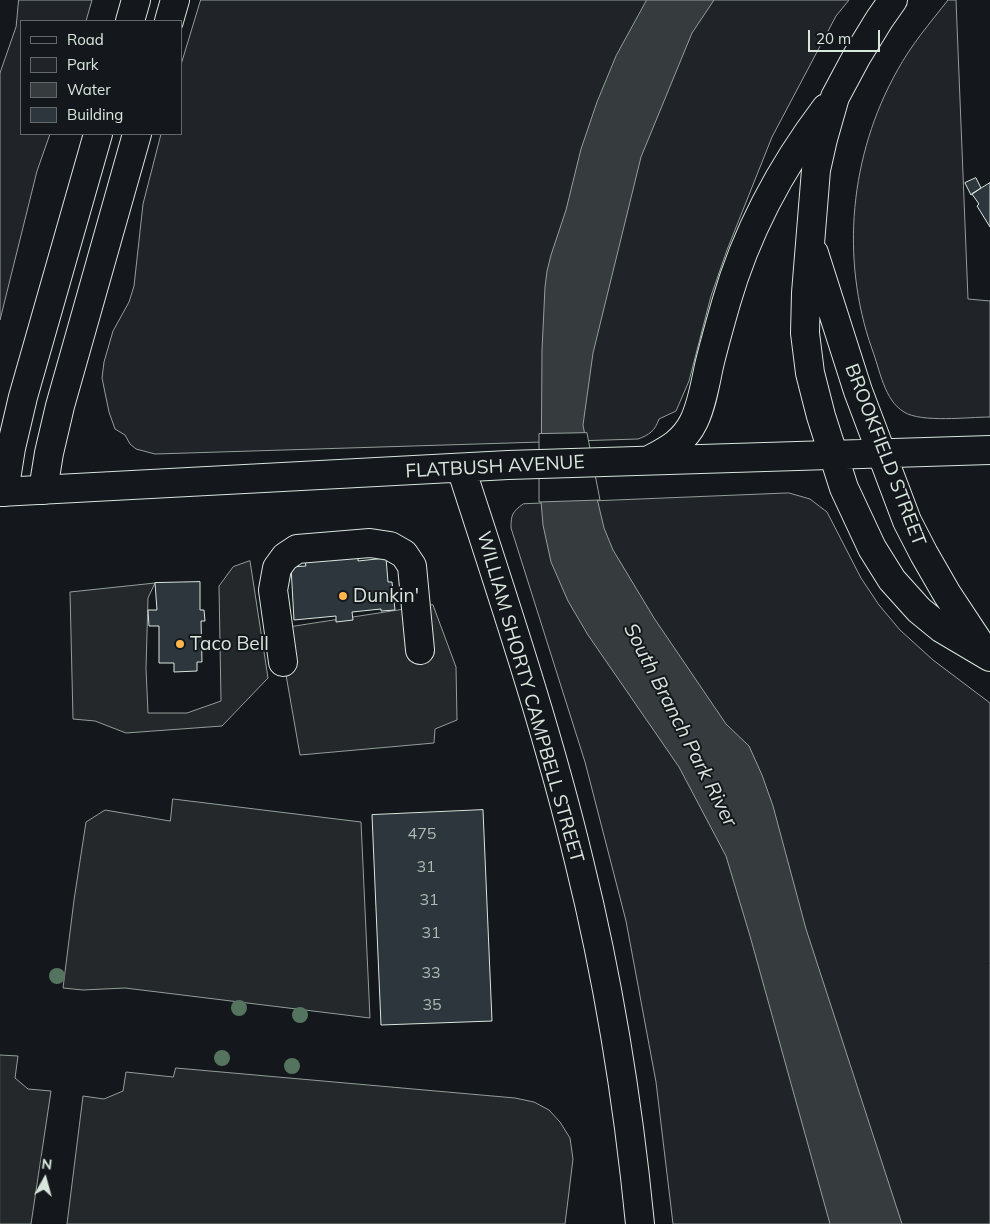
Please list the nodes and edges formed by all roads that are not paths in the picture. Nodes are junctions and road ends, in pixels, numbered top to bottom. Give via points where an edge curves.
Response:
1 (136, 0) edge
2 (175, 0) edge
3 (894, 0) edge
4 (130, 20) edge
5 (169, 20) edge
6 (835, 96) junction
7 (98, 135) edge
8 (137, 135) edge
9 (810, 240) junction
10 (990, 450) edge
11 (881, 453) junction
12 (833, 455) junction
13 (646, 461) junction
14 (461, 468) junction
15 (43, 490) junction
16 (2, 492) edge
17 (420, 650) dead end
18 (989, 657) edge
19 (282, 662) dead end
20 (640, 1224) edge

1 - 4 main road
2 - 5 main road
3 - 6 main road, BROOKFIELD STREET via 878,20
6 - 9 main road, BROOKFIELD STREET via 816,170
6 - 13 main road via 783,171 745,250 693,422 683,439
7 - 16 main road via 25,390
8 - 15 main road via 60,406
9 - 11 main road, BROOKFIELD STREET
9 - 12 main road, BROOKFIELD STREET via 805,333 810,373
10 - 11 main road, FLATBUSH AVENUE
11 - 12 main road, FLATBUSH AVENUE
11 - 18 main road, BROOKFIELD STREET via 907,521 924,554
12 - 13 main road, FLATBUSH AVENUE
12 - 18 main road, BROOKFIELD STREET via 851,504 892,580 919,610 941,628
13 - 14 main road, FLATBUSH AVENUE
14 - 15 main road, FLATBUSH AVENUE
14 - 20 main road, WILLIAM SHORTY CAMPBELL STREET via 539,711 579,860 616,1034 633,1147
15 - 16 main road, FLATBUSH AVENUE
17 - 19 main road via 412,566 404,554 390,546 370,543 297,549 277,568 273,590

